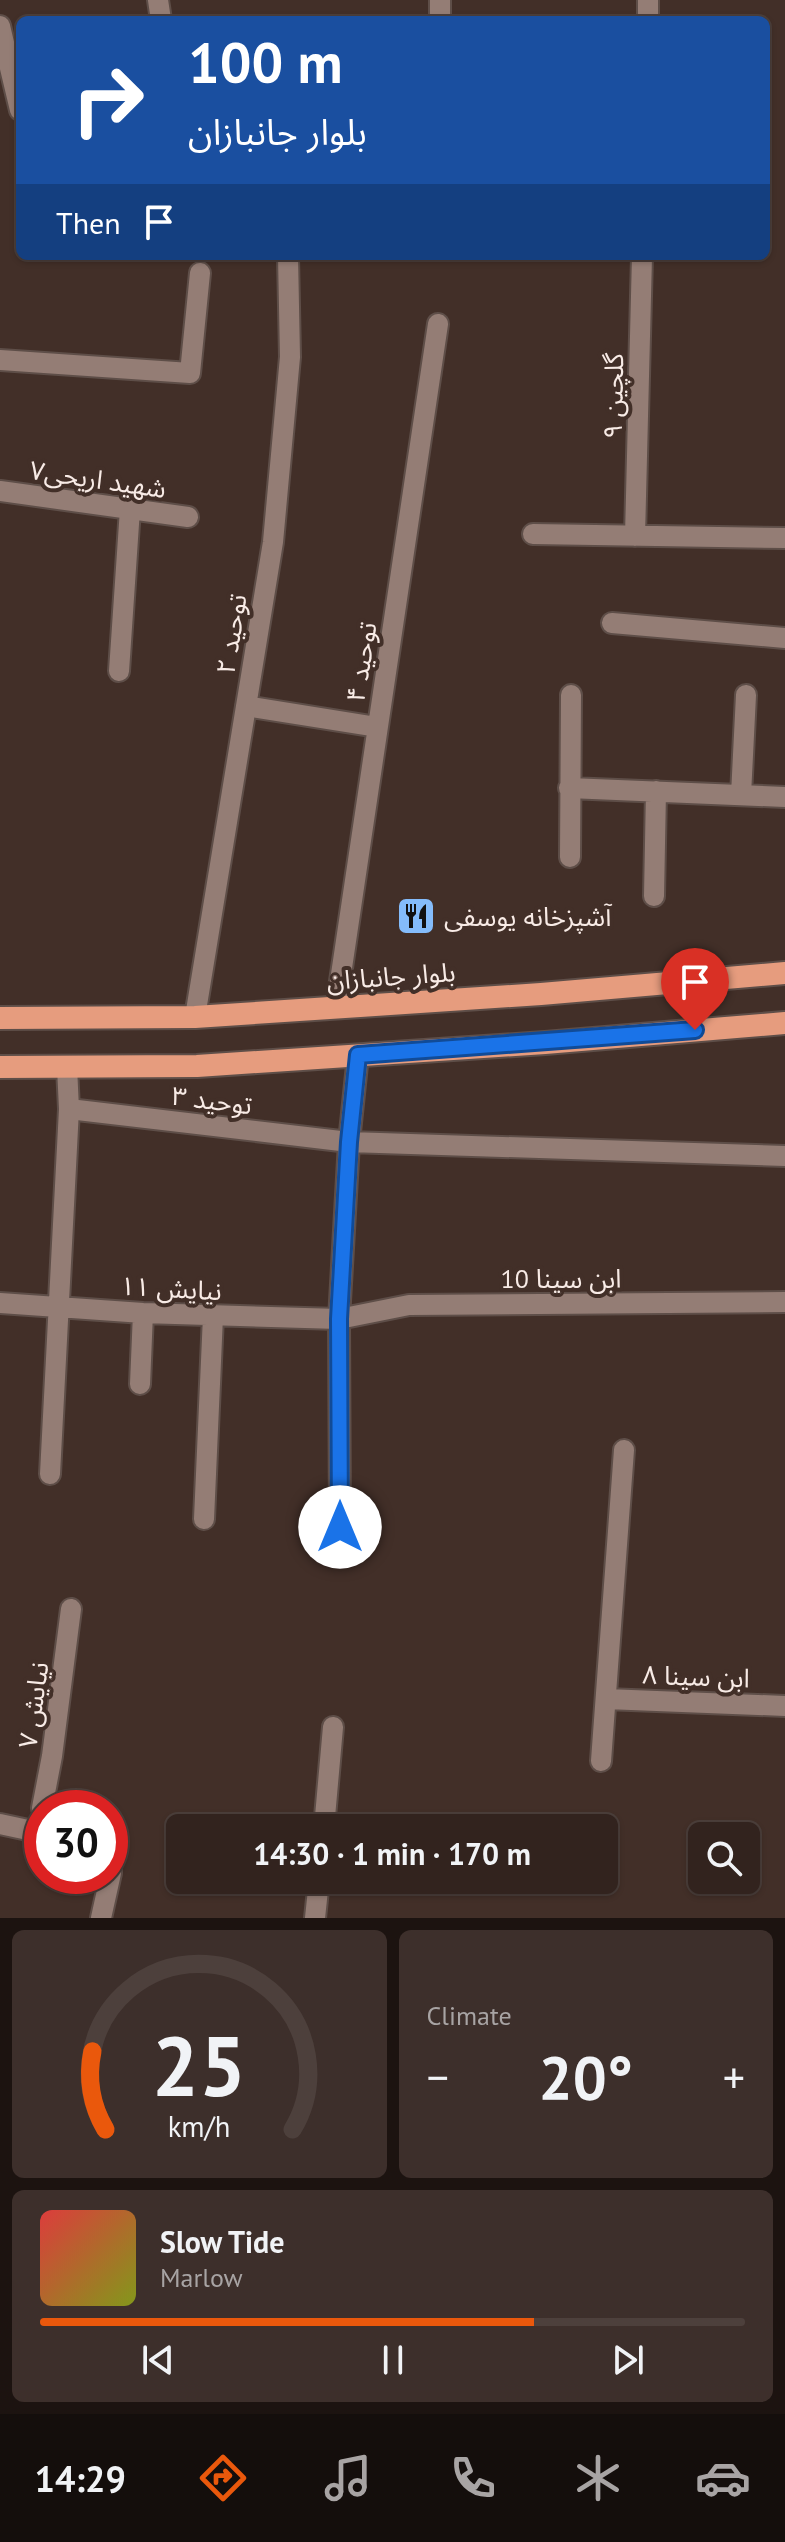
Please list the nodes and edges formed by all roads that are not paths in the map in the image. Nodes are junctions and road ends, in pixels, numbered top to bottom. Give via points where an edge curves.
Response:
1 (0, 26) edge
2 (16, 93) edge
3 (288, 260) edge
4 (642, 260) edge
5 (200, 273) dead end
6 (438, 324) dead end
7 (0, 360) edge
8 (0, 491) edge
9 (130, 509) junction
10 (188, 517) dead end
11 (533, 534) dead end
12 (635, 536) junction
13 (785, 538) edge
14 (612, 623) dead end
15 (785, 638) edge
16 (119, 671) dead end
17 (571, 695) dead end
18 (746, 695) dead end
19 (246, 706) junction
20 (377, 727) junction
21 (569, 788) junction
22 (656, 791) junction
23 (741, 795) junction
24 (785, 797) edge
25 (570, 857) dead end
26 (654, 896) dead end
27 (785, 973) edge
28 (336, 1008) junction
29 (195, 1017) junction
30 (0, 1018) edge
31 (785, 1023) edge
32 (358, 1055) junction
33 (0, 1067) edge
34 (67, 1067) junction
35 (69, 1109) junction
36 (349, 1142) junction
37 (785, 1156) edge
38 (785, 1302) edge
39 (0, 1303) edge
40 (60, 1309) junction
41 (143, 1313) junction
42 (213, 1316) junction
43 (339, 1319) junction
44 (140, 1384) dead end
45 (624, 1450) dead end
46 (50, 1474) dead end
47 (204, 1519) dead end
48 (340, 1527) dead end
49 (71, 1609) dead end
50 (606, 1699) junction
51 (785, 1706) edge
52 (333, 1727) dead end
53 (601, 1761) dead end
54 (45, 1790) edge
55 (325, 1814) edge
56 (0, 1824) edge
57 (24, 1829) edge
58 (106, 1894) edge
59 (318, 1894) edge
60 (101, 1918) edge
61 (315, 1918) edge

1 - 2 street
3 - 19 street, توحید ۲ via 290,357 276,511
4 - 12 street, گلچین ۹
5 - 7 street via 190,373
6 - 20 street, توحید ۴
8 - 9 street, شهید اریحی۷
9 - 10 street, شهید اریحی۷
9 - 16 street
11 - 12 street
12 - 13 street
14 - 15 street
17 - 21 street
18 - 23 street
19 - 20 street
19 - 29 street, توحید ۲
20 - 28 street, توحید ۴
21 - 22 street
21 - 25 street
22 - 23 street
22 - 26 street
23 - 24 street
27 - 28 highway, بلوار جانبازان
28 - 29 highway, بلوار جانبازان
29 - 30 highway, بلوار جانبازان
31 - 32 highway
32 - 34 highway via 197,1066
32 - 36 street
33 - 34 highway
34 - 35 street
35 - 36 street, توحید ۳
35 - 40 street
36 - 37 street, توحید ۳
36 - 43 street
38 - 43 street, ابن سینا 10 via 409,1305
39 - 40 street, نیایش ۱۱
40 - 41 street, نیایش ۱۱
40 - 46 street
41 - 42 street, نیایش ۱۱
41 - 44 street
42 - 43 street, نیایش ۱۱
42 - 47 street
43 - 48 street
45 - 50 street
49 - 54 street, نیایش ۷
50 - 51 street, ابن سینا ۸
50 - 53 street
52 - 55 street
56 - 57 street, نیایش ۷
58 - 60 street
59 - 61 street

